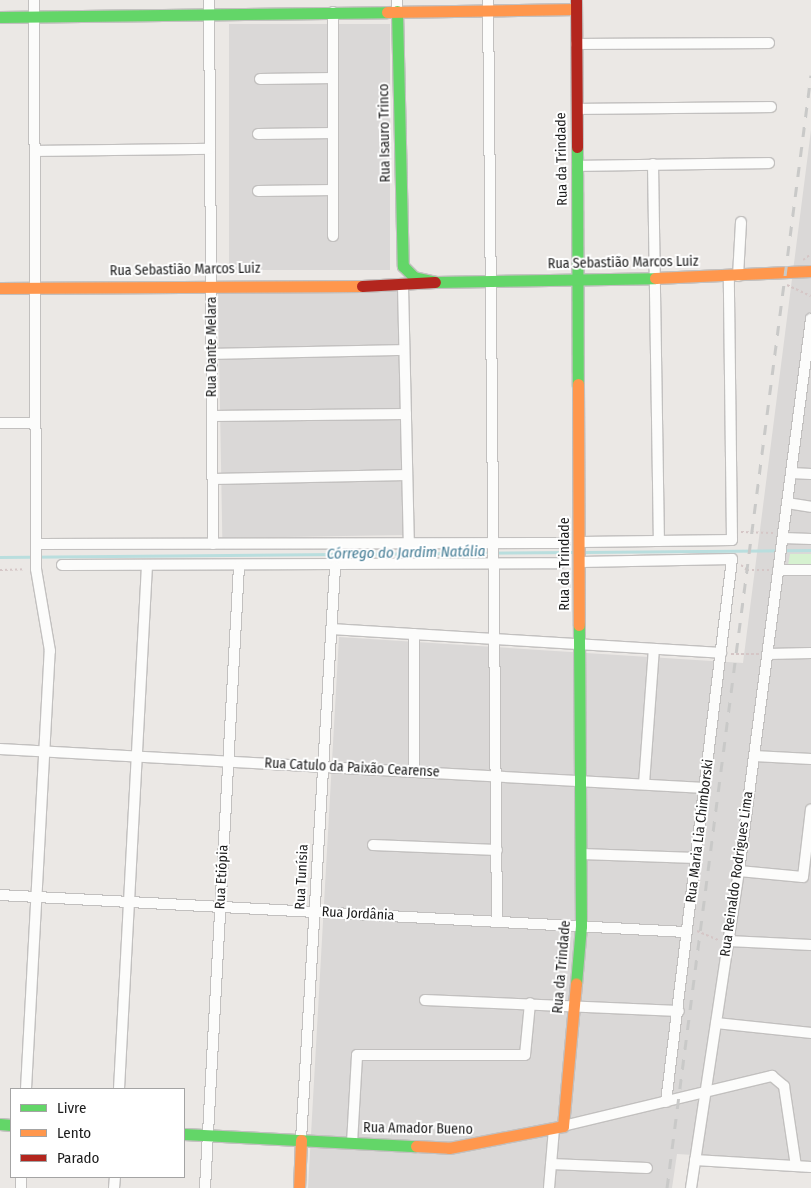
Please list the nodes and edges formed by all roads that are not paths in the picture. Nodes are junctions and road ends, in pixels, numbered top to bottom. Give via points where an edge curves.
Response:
1 (34, 0) edge
2 (209, 0) edge
3 (576, 4) edge
4 (488, 5) edge
5 (397, 6) edge
6 (333, 12) junction
7 (209, 14) junction
8 (34, 16) junction
9 (0, 17) edge
10 (769, 43) dead end
11 (576, 44) junction
12 (333, 78) junction
13 (260, 79) dead end
14 (771, 107) dead end
15 (577, 109) junction
16 (333, 133) junction
17 (258, 134) dead end
18 (210, 149) junction
19 (37, 151) junction
20 (769, 163) dead end
21 (653, 164) junction
22 (577, 166) junction
23 (333, 190) junction
24 (258, 191) dead end
25 (742, 222) dead end
26 (333, 236) dead end
27 (403, 266) junction
28 (811, 271) edge
29 (733, 276) junction
30 (655, 278) junction
31 (578, 279) junction
32 (492, 280) junction
33 (435, 282) junction
34 (370, 283) junction
35 (211, 284) junction
36 (403, 286) junction
37 (32, 287) junction
38 (0, 288) edge
39 (811, 319) edge
40 (809, 348) edge
41 (404, 350) junction
42 (212, 354) junction
43 (807, 375) edge
44 (406, 414) junction
45 (212, 416) junction
46 (34, 422) junction
47 (0, 423) edge
48 (791, 473) junction
49 (811, 474) edge
50 (407, 475) junction
51 (213, 478) junction
52 (787, 503) junction
53 (811, 507) edge
54 (782, 538) junction
55 (811, 539) edge
56 (659, 541) junction
57 (581, 542) junction
58 (495, 543) junction
59 (565, 543) dead end
60 (36, 544) junction
61 (213, 544) junction
62 (409, 544) junction
63 (496, 562) junction
64 (581, 562) junction
65 (560, 563) dead end
66 (62, 565) dead end
67 (779, 565) junction
68 (146, 566) junction
69 (239, 567) junction
70 (335, 567) junction
71 (811, 570) edge
72 (331, 629) junction
73 (414, 634) junction
74 (496, 639) junction
75 (580, 644) junction
76 (654, 649) junction
77 (721, 653) junction
78 (811, 653) edge
79 (768, 654) junction
80 (0, 749) edge
81 (44, 752) junction
82 (754, 756) junction
83 (136, 757) junction
84 (811, 759) edge
85 (228, 762) junction
86 (323, 767) junction
87 (414, 772) junction
88 (496, 776) junction
89 (581, 781) junction
90 (644, 784) junction
91 (705, 788) junction
92 (811, 808) edge
93 (373, 845) dead end
94 (497, 850) junction
95 (581, 854) junction
96 (696, 858) junction
97 (739, 871) junction
98 (0, 895) edge
99 (36, 897) junction
100 (129, 902) junction
101 (220, 907) junction
102 (314, 912) junction
103 (497, 922) junction
104 (581, 926) junction
105 (686, 932) junction
106 (728, 941) junction
107 (811, 945) edge
108 (425, 1000) dead end
109 (530, 1003) junction
110 (574, 1004) junction
111 (679, 1011) junction
112 (716, 1023) junction
113 (811, 1033) edge
114 (26, 1088) edge
115 (119, 1088) edge
116 (705, 1093) junction
117 (666, 1102) junction
118 (558, 1127) junction
119 (185, 1134) edge
120 (208, 1135) junction
121 (301, 1140) junction
122 (352, 1143) junction
123 (695, 1160) junction
124 (551, 1164) junction
125 (796, 1166) junction
126 (811, 1167) edge
127 (646, 1168) dead end
128 (205, 1188) edge
129 (298, 1188) edge
130 (549, 1188) edge
131 (691, 1188) edge

1 - 8 street
2 - 7 street, Rua Dante Melara
3 - 4 main road
3 - 11 main road, Rua da Trindade
4 - 5 main road
4 - 32 street
5 - 6 main road
5 - 27 main road, Rua Isauro Trinco
6 - 7 main road
6 - 12 street
7 - 8 main road
7 - 18 street, Rua Dante Melara
8 - 9 main road
8 - 19 street
10 - 11 street
11 - 15 main road, Rua da Trindade
12 - 13 street
12 - 16 street
14 - 15 street
15 - 22 main road, Rua da Trindade
16 - 17 street
16 - 23 street
18 - 19 street
18 - 35 street, Rua Dante Melara
19 - 37 street
20 - 21 street
21 - 22 street
21 - 30 street
22 - 31 main road, Rua da Trindade
23 - 24 street
23 - 26 street
25 - 29 street
27 - 33 main road, Rua Sebastião Marcos Luiz via 414,277
27 - 34 main road, Rua Sebastião Marcos Luiz via 393,277
28 - 29 main road, Rua Sebastião Marcos Luiz
29 - 30 main road, Rua Sebastião Marcos Luiz
29 - 56 street via 732,536
30 - 31 main road, Rua Sebastião Marcos Luiz
30 - 56 street
31 - 32 main road, Rua Sebastião Marcos Luiz
31 - 57 main road, Rua da Trindade
32 - 33 main road, Rua Sebastião Marcos Luiz
32 - 58 street
33 - 36 main road, Rua Sebastião Marcos Luiz
34 - 35 main road, Rua Sebastião Marcos Luiz
34 - 36 main road, Rua Sebastião Marcos Luiz
35 - 37 main road, Rua Sebastião Marcos Luiz
35 - 42 street, Rua Dante Melara
36 - 41 street
37 - 38 main road, Rua Sebastião Marcos Luiz
37 - 46 street
39 - 40 street, Rua Reinaldo Rodrigues Lima
40 - 43 street, Rua Reinaldo Rodrigues Lima
41 - 42 street
41 - 44 street
42 - 45 street, Rua Dante Melara
43 - 48 street, Rua Reinaldo Rodrigues Lima
44 - 45 street
44 - 50 street
45 - 51 street, Rua Dante Melara
46 - 47 street
46 - 60 street
48 - 49 street
48 - 52 street, Rua Reinaldo Rodrigues Lima
50 - 51 street
50 - 62 street
51 - 61 street, Rua Dante Melara
52 - 53 street
52 - 54 street, Rua Reinaldo Rodrigues Lima
54 - 55 street
54 - 67 street, Rua Reinaldo Rodrigues Lima
56 - 57 street
57 - 64 main road, Rua da Trindade
58 - 59 street
58 - 62 street
58 - 63 street
60 - 61 street
60 - 81 street via 36,569 50,640
61 - 62 street
63 - 65 street
63 - 70 street
63 - 74 street
64 - 75 main road, Rua da Trindade
64 - 77 street, Rua Maria Lia Chimborski via 732,559
66 - 68 street
67 - 71 street
67 - 79 street, Rua Reinaldo Rodrigues Lima
68 - 69 street
68 - 83 street
69 - 70 street
69 - 85 street, Rua Etiópia
70 - 72 street, Rua Tunísia
72 - 73 street
72 - 86 street, Rua Tunísia
73 - 74 street
73 - 87 street
74 - 75 street
74 - 88 street
75 - 76 street
75 - 89 main road, Rua da Trindade
76 - 77 street
76 - 90 street
77 - 91 street, Rua Maria Lia Chimborski
78 - 79 street
79 - 82 street, Rua Reinaldo Rodrigues Lima
80 - 81 street, Rua Catulo da Paixão Cearense
81 - 83 street, Rua Catulo da Paixão Cearense
81 - 99 street
82 - 84 street
82 - 97 street, Rua Reinaldo Rodrigues Lima
83 - 85 street, Rua Catulo da Paixão Cearense
83 - 100 street
85 - 86 street, Rua Catulo da Paixão Cearense
85 - 101 street, Rua Etiópia
86 - 87 street, Rua Catulo da Paixão Cearense
86 - 102 street, Rua Tunísia
87 - 88 street, Rua Catulo da Paixão Cearense
88 - 89 street, Rua Catulo da Paixão Cearense
88 - 94 street
89 - 90 street, Rua Catulo da Paixão Cearense
89 - 95 main road, Rua da Trindade
90 - 91 street, Rua Catulo da Paixão Cearense
91 - 96 street, Rua Maria Lia Chimborski
92 - 97 street via 803,877
93 - 94 street
94 - 103 street
95 - 96 street
95 - 104 main road, Rua da Trindade
96 - 105 street, Rua Maria Lia Chimborski
97 - 106 street, Rua Reinaldo Rodrigues Lima
98 - 99 street, Rua Jordânia
99 - 100 street, Rua Jordânia
99 - 114 street
100 - 101 street, Rua Jordânia
100 - 115 street
101 - 102 street, Rua Jordânia
101 - 120 street, Rua Etiópia
102 - 103 street, Rua Jordânia
102 - 121 street, Rua Tunísia
103 - 104 street, Rua Jordânia
104 - 105 street, Rua Jordânia
104 - 110 main road, Rua da Trindade
105 - 111 street, Rua Maria Lia Chimborski
106 - 107 street
106 - 112 street, Rua Reinaldo Rodrigues Lima
108 - 109 street
109 - 110 street
109 - 122 street via 525,1055 357,1055
110 - 111 street
110 - 118 main road, Rua da Trindade
111 - 117 street, Rua Maria Lia Chimborski
112 - 113 street
112 - 116 street, Rua Reinaldo Rodrigues Lima
116 - 117 street, Rua Amador Bueno
116 - 123 street, Rua Reinaldo Rodrigues Lima
116 - 125 street, Rua Amador Bueno via 778,1078 784,1086
117 - 118 street, Rua Amador Bueno
118 - 122 main road, Rua Amador Bueno via 464,1147
118 - 124 street, Rua da Trindade
119 - 120 main road, Rua Amador Bueno
120 - 121 main road, Rua Amador Bueno
120 - 128 street, Rua Etiópia
121 - 122 main road, Rua Amador Bueno
121 - 129 main road, Rua Tunísia
123 - 125 street
123 - 131 street, Rua Reinaldo Rodrigues Lima
124 - 127 street
124 - 130 street, Rua da Trindade
125 - 126 street

